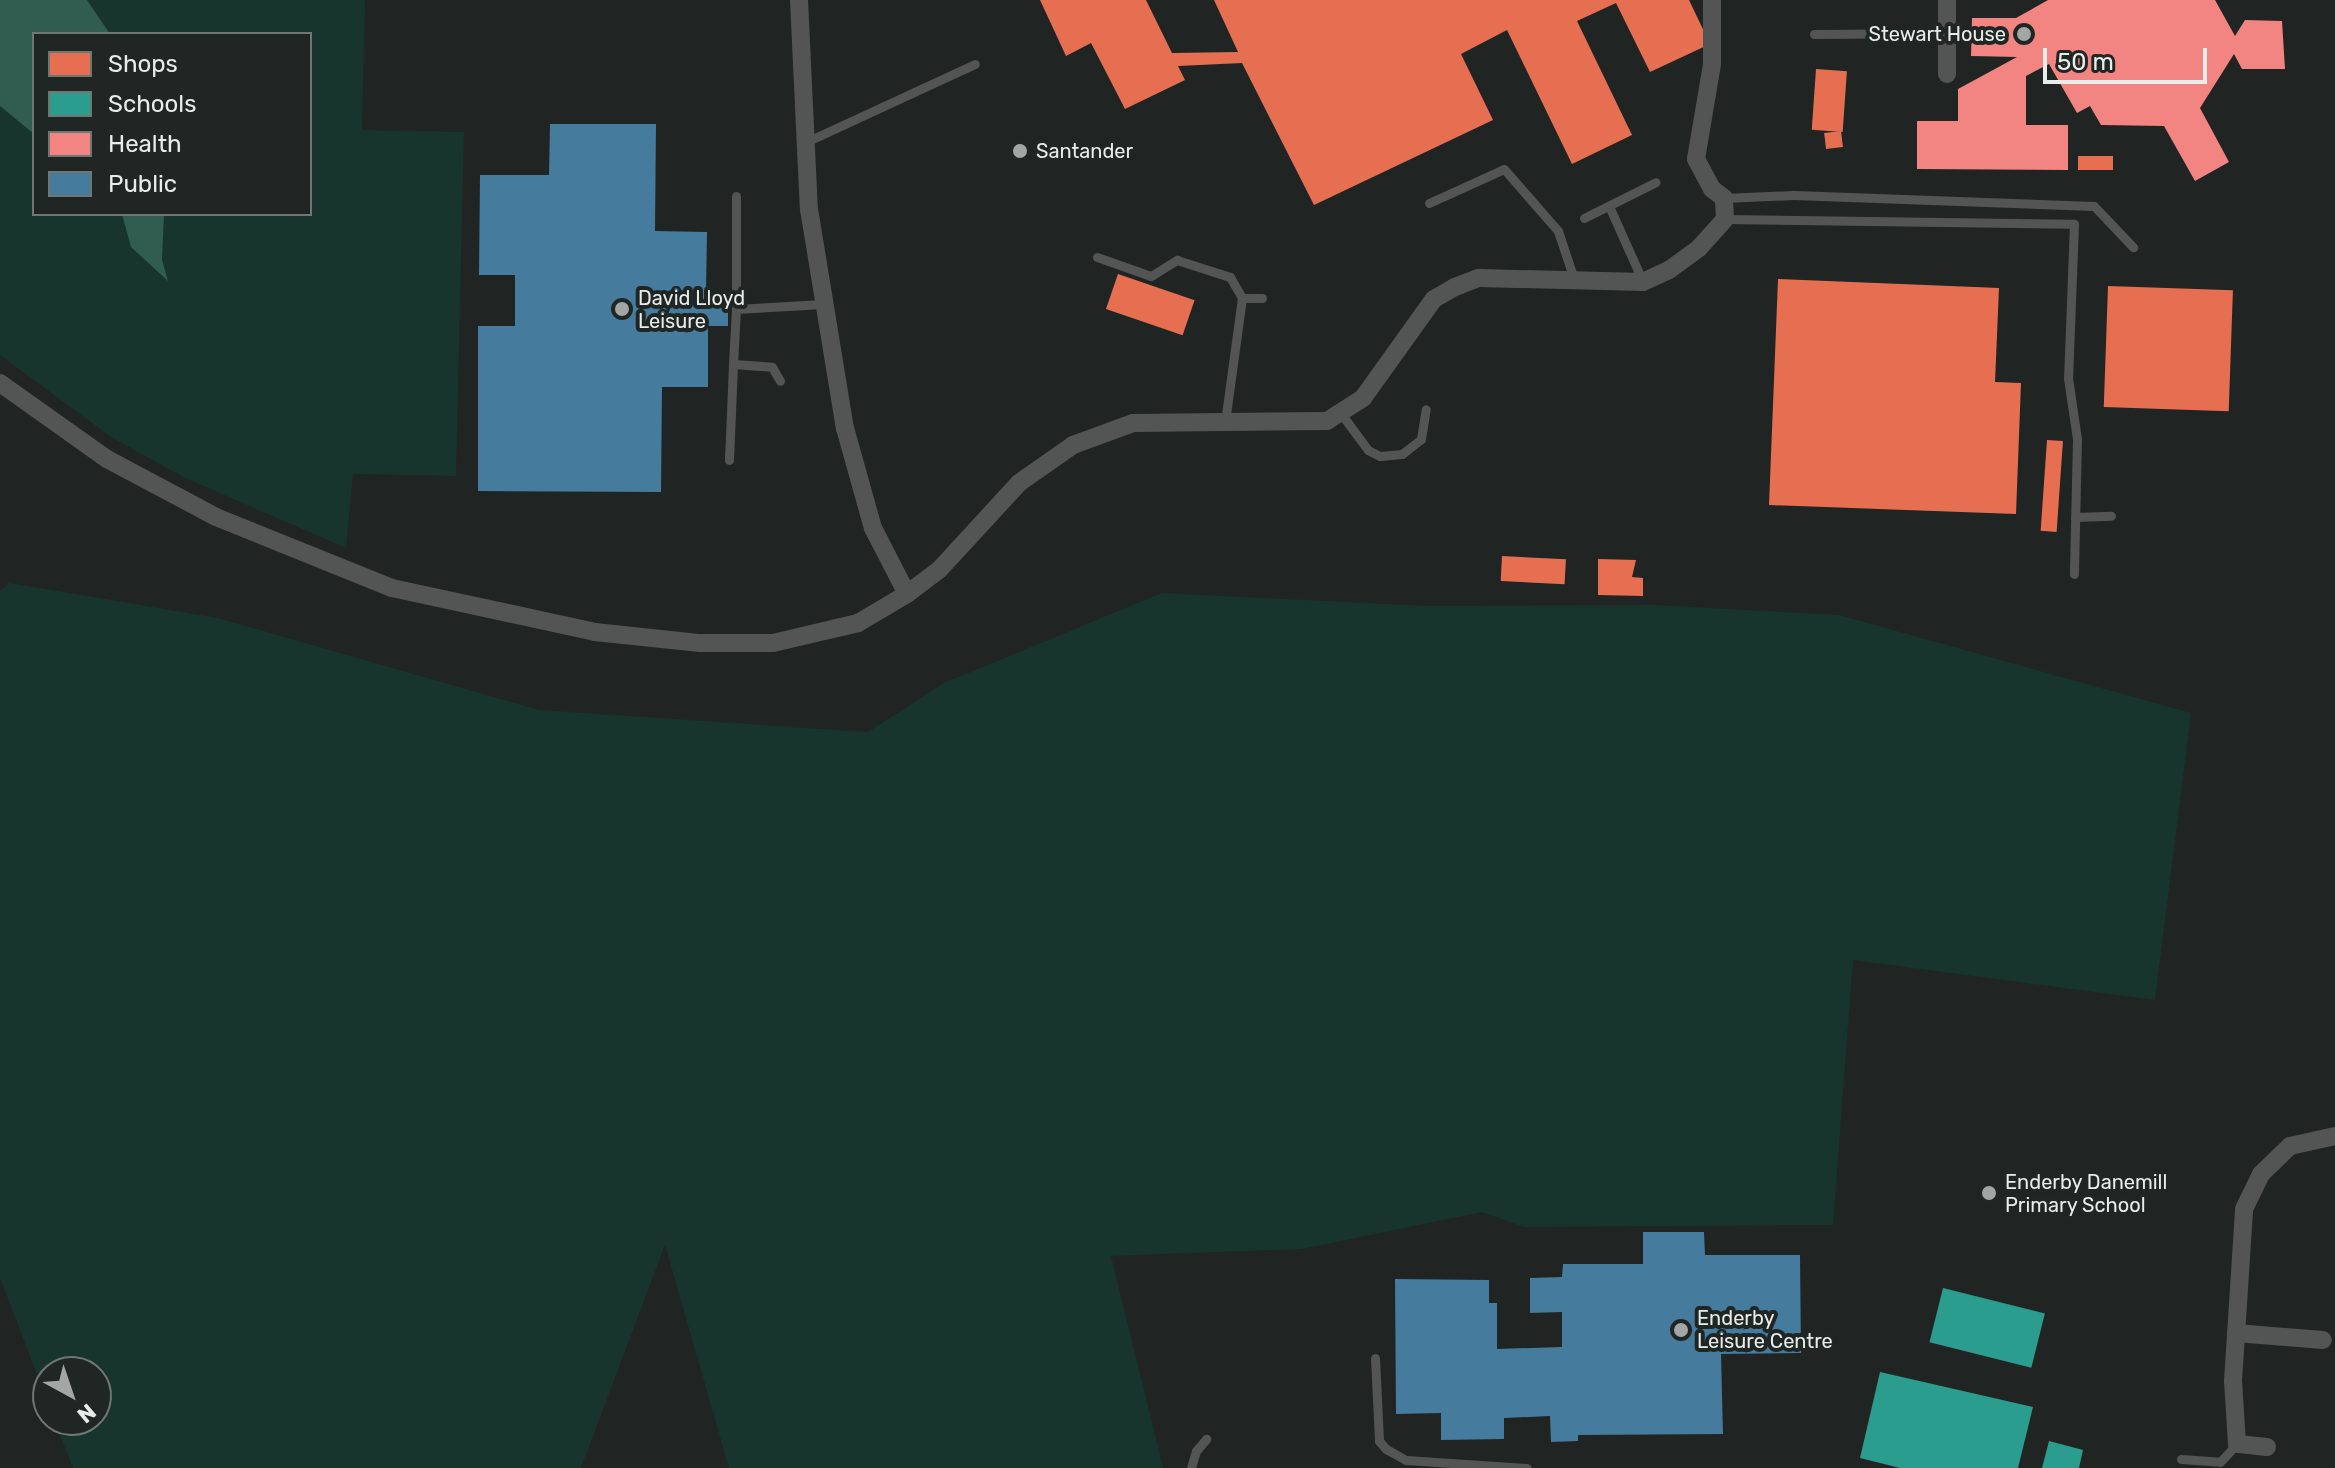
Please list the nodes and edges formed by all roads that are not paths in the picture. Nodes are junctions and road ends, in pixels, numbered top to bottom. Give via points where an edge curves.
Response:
1 (799, 0) edge
2 (1712, 0) edge
3 (1947, 0) edge
4 (1947, 33) junction
5 (1814, 34) dead end
6 (975, 64) dead end
7 (1947, 74) dead end
8 (803, 144) junction
9 (1656, 182) dead end
10 (736, 196) dead end
11 (1724, 198) junction
12 (1429, 203) dead end
13 (1609, 206) junction
14 (1584, 218) dead end
15 (1725, 219) junction
16 (2133, 247) dead end
17 (1097, 257) dead end
18 (1575, 282) junction
19 (1643, 282) junction
20 (1242, 298) junction
21 (1262, 298) dead end
22 (823, 304) junction
23 (736, 309) junction
24 (733, 364) junction
25 (780, 381) dead end
26 (0, 383) edge
27 (1426, 409) dead end
28 (1342, 415) junction
29 (1225, 422) junction
30 (729, 460) dead end
31 (2111, 516) dead end
32 (2075, 517) junction
33 (2074, 574) dead end
34 (907, 594) junction
35 (2335, 1136) edge
36 (2236, 1333) junction
37 (2323, 1340) dead end
38 (1375, 1358) dead end
39 (1206, 1439) dead end
40 (2237, 1444) junction
41 (2267, 1447) dead end
42 (2181, 1459) dead end
43 (1191, 1468) edge
44 (1527, 1468) edge

1 - 8 street
2 - 11 street via 1712,64 1696,159 1712,189
3 - 4 street
4 - 5 lane
4 - 7 street
6 - 8 lane
8 - 22 street
9 - 13 lane
10 - 23 lane
11 - 15 street
11 - 16 lane via 1794,195 2094,206
12 - 18 lane via 1504,169 1558,231
13 - 14 lane
13 - 19 lane
15 - 19 street via 1699,248
15 - 32 lane via 2074,224 2068,378 2077,439
17 - 20 lane via 1151,276 1177,260 1209,269 1230,277
18 - 19 street
18 - 28 street via 1479,278 1455,287 1434,299 1381,376
20 - 21 lane
20 - 29 lane
22 - 23 lane
22 - 34 street via 845,428 873,528
23 - 24 lane
24 - 25 lane via 772,367
24 - 30 lane
26 - 34 street via 107,459 216,517 392,588 492,614 700,643 773,643 858,623
27 - 28 lane via 1421,439 1402,454 1380,456 1368,450
28 - 29 street via 1306,423
29 - 34 street via 1133,423 1073,445 1019,483 939,570
31 - 32 lane
32 - 33 lane
35 - 36 street via 2290,1146 2261,1174 2244,1209
36 - 37 street
36 - 40 street
38 - 44 lane via 1379,1441 1406,1460
39 - 43 lane
40 - 41 street
40 - 42 lane via 2220,1462

